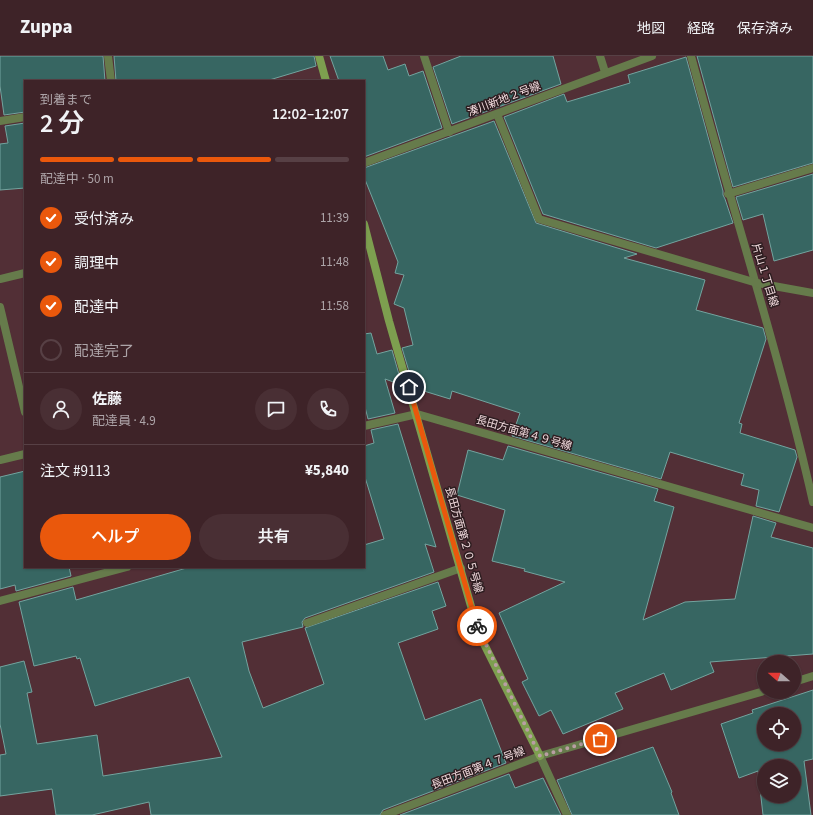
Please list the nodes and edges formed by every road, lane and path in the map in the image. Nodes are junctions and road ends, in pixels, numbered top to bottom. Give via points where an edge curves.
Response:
1 (108, 56) edge
2 (319, 56) edge
3 (424, 56) edge
4 (600, 56) edge
5 (652, 56) edge
6 (691, 56) edge
7 (605, 72) junction
8 (111, 80) edge
9 (326, 80) edge
10 (498, 114) junction
11 (24, 117) edge
12 (0, 121) edge
13 (449, 132) junction
14 (365, 163) edge
15 (813, 168) edge
16 (728, 194) junction
17 (365, 228) edge
18 (24, 273) edge
19 (0, 279) edge
20 (756, 283) junction
21 (813, 293) edge
22 (0, 307) edge
23 (24, 408) edge
24 (417, 414) junction
25 (365, 426) edge
26 (24, 454) edge
27 (0, 460) edge
28 (813, 502) edge
29 (813, 528) edge
30 (123, 568) edge
31 (460, 568) junction
32 (0, 601) edge
33 (306, 623) dead end
34 (813, 676) edge
35 (801, 680) edge
36 (757, 693) edge
37 (540, 756) junction
38 (384, 815) edge
39 (567, 815) edge

1 - 8 street
2 - 9 street
3 - 13 street
4 - 7 street
5 - 7 street, 湊川新地２号線
6 - 16 street, 片山１丁目線
7 - 10 street, 湊川新地２号線
10 - 13 street, 湊川新地２号線
10 - 20 street via 539,218
11 - 12 street
13 - 14 street, 湊川新地２号線
15 - 16 street
16 - 20 street, 片山１丁目線
17 - 24 street
18 - 19 street
20 - 21 street
20 - 28 street, 片山１丁目線 via 797,432
22 - 23 street
24 - 25 street
24 - 29 street, 長田方面第４９号線
24 - 31 street, 長田方面第２０５号線
26 - 27 street
30 - 32 street
31 - 33 street
31 - 37 street, 長田方面第２０５号線 via 479,634
34 - 35 street
36 - 37 street, 長田方面第４７号線
37 - 38 street, 長田方面第４７号線
37 - 39 street

